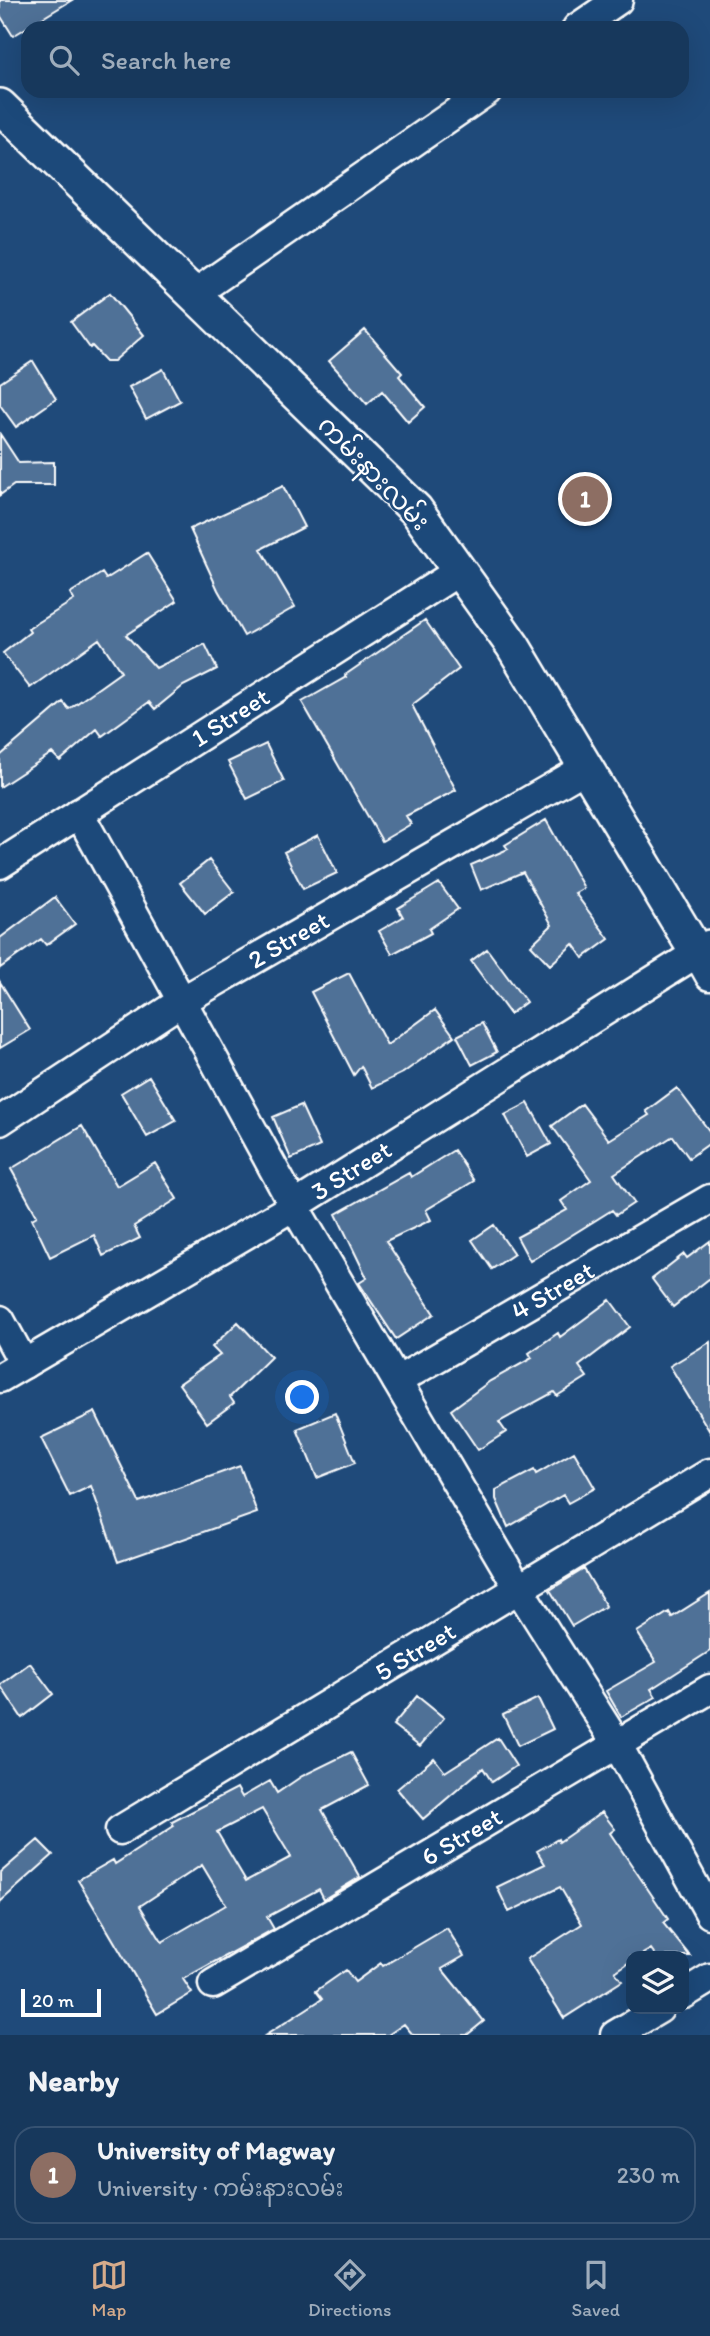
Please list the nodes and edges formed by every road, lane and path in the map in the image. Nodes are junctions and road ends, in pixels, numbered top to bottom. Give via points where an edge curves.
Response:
1 (618, 0) edge
2 (587, 21) edge
3 (476, 98) edge
4 (0, 106) edge
5 (194, 294) junction
6 (459, 571) junction
7 (584, 769) junction
8 (79, 813) junction
9 (0, 864) edge
10 (705, 959) edge
11 (182, 1001) junction
12 (0, 1121) edge
13 (710, 1199) edge
14 (294, 1206) junction
15 (0, 1320) edge
16 (12, 1371) edge
17 (397, 1381) junction
18 (710, 1473) edge
19 (519, 1589) junction
20 (710, 1689) edge
21 (617, 1744) junction
22 (120, 1830) dead end
23 (710, 1914) edge
24 (710, 1978) edge
25 (213, 1984) dead end
26 (689, 1991) edge
27 (651, 2014) edge
28 (615, 2035) edge

1 - 2 street
3 - 5 street
4 - 5 street, ကမ်းနားလမ်း
5 - 6 street, ကမ်းနားလမ်း via 416,510
6 - 7 street, ကမ်းနားလမ်း via 513,646
6 - 8 street, 1 Street
7 - 10 street, ကမ်းနားလမ်း
7 - 11 street, 2 Street
8 - 9 street, 1 Street
8 - 11 street
10 - 14 street, 3 Street
11 - 12 street, 2 Street
11 - 14 street
13 - 17 street, 4 Street
14 - 16 street, 3 Street
14 - 17 street
15 - 16 street
17 - 19 street
18 - 19 street, 5 Street
19 - 21 street
19 - 22 street, 5 Street
20 - 21 street, 6 Street
21 - 23 street
21 - 25 street, 6 Street
24 - 26 street
27 - 28 street

